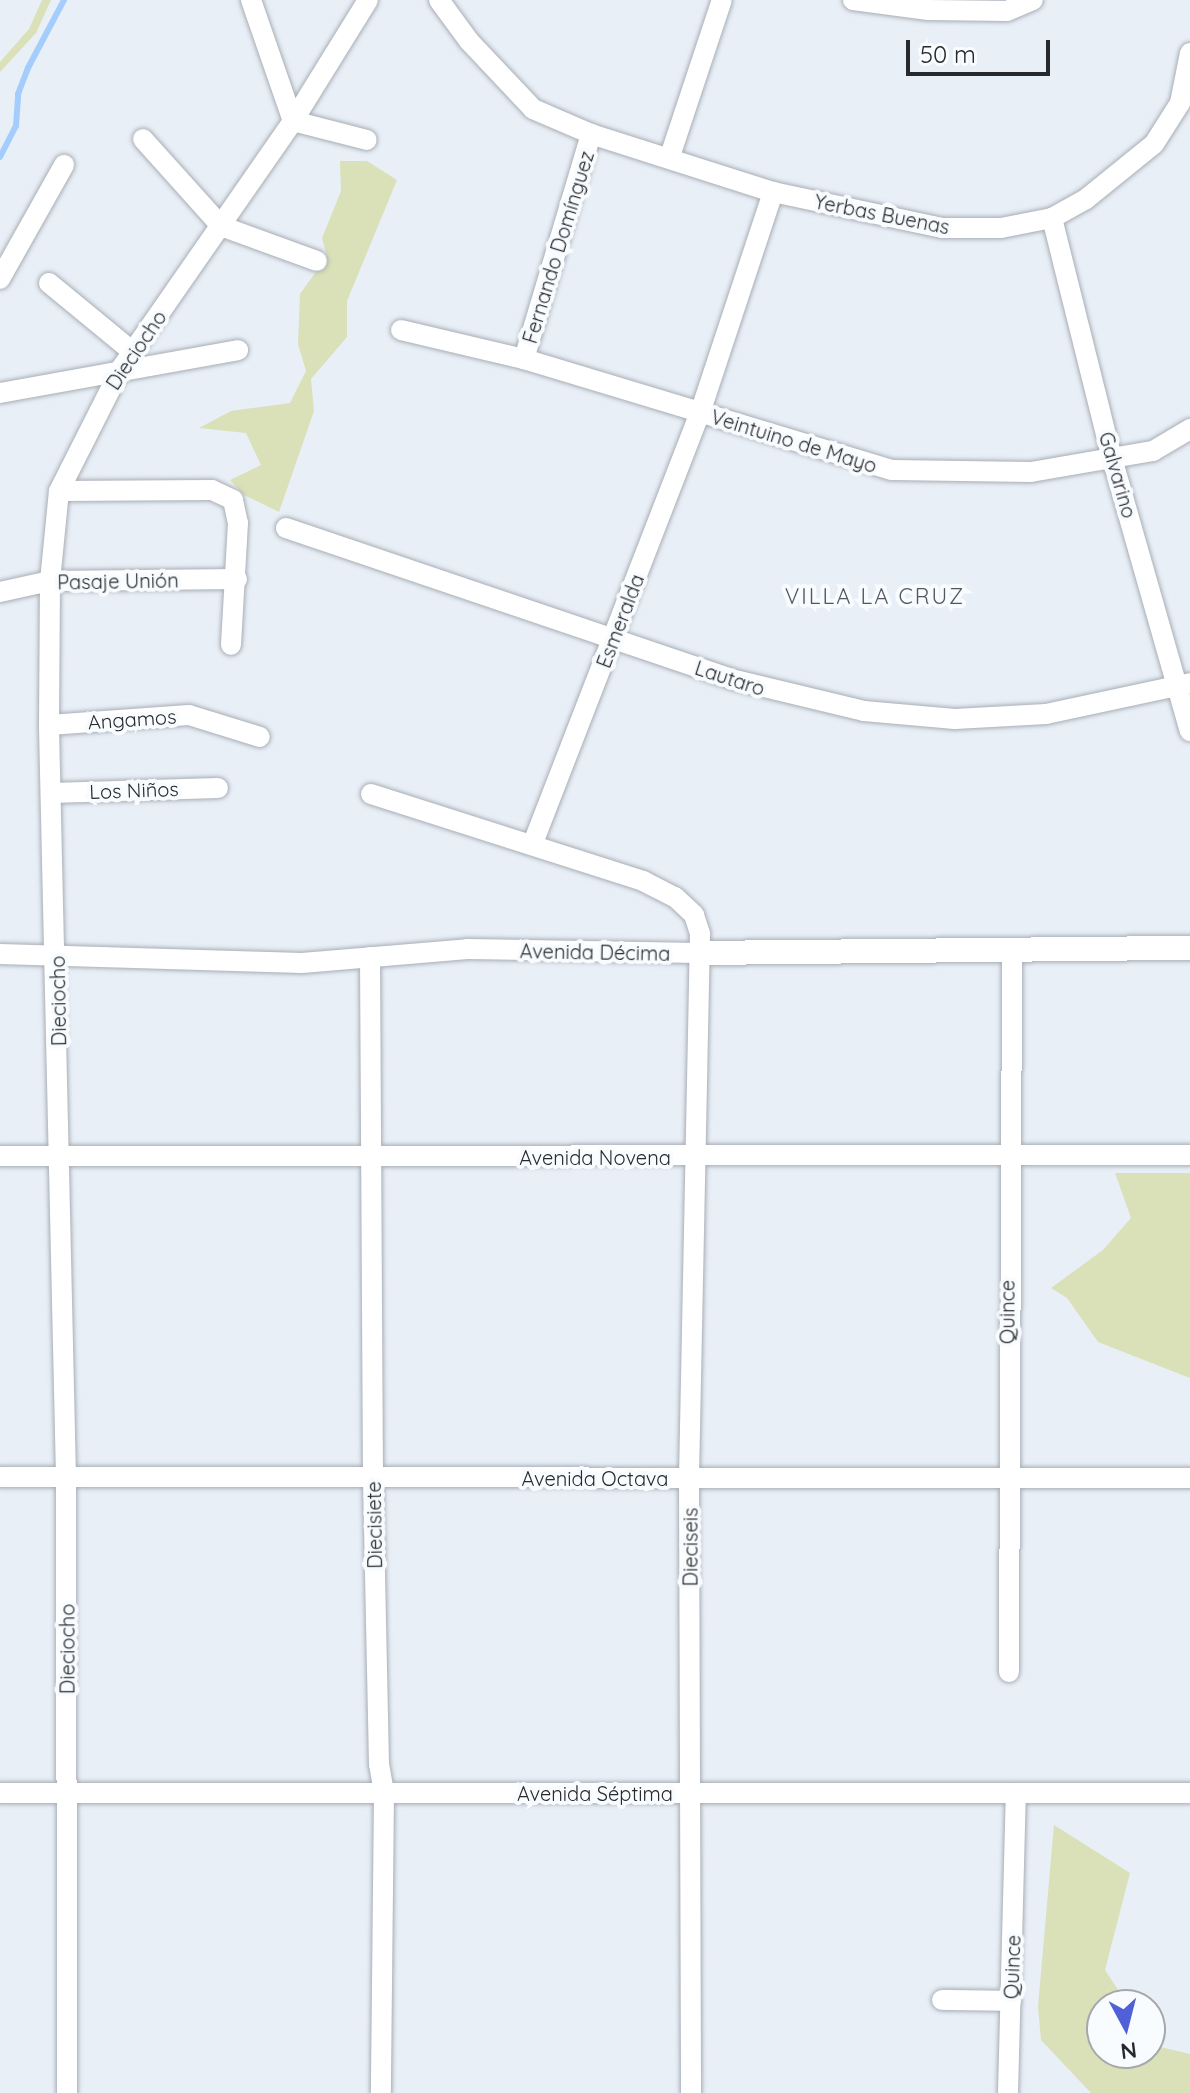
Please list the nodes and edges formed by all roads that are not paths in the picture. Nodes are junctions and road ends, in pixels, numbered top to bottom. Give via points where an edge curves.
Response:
1 (251, 0) edge
2 (368, 0) edge
3 (439, 0) edge
4 (722, 0) edge
5 (853, 0) edge
6 (1033, 0) edge
7 (938, 5) edge
8 (1190, 53) edge
9 (293, 121) junction
10 (591, 134) junction
11 (143, 139) dead end
12 (367, 140) dead end
13 (670, 156) junction
14 (64, 165) dead end
15 (773, 192) junction
16 (1052, 218) junction
17 (221, 226) junction
18 (317, 261) dead end
19 (0, 279) edge
20 (49, 283) dead end
21 (401, 330) dead end
22 (238, 350) dead end
23 (133, 352) junction
24 (524, 359) junction
25 (120, 370) junction
26 (1, 392) edge
27 (700, 413) junction
28 (1190, 429) edge
29 (1112, 458) junction
30 (59, 491) junction
31 (286, 528) dead end
32 (237, 579) junction
33 (50, 581) junction
34 (0, 592) edge
35 (613, 641) junction
36 (231, 645) dead end
37 (1185, 684) edge
38 (49, 725) junction
39 (1190, 731) edge
40 (260, 737) dead end
41 (218, 788) dead end
42 (51, 793) junction
43 (371, 794) dead end
44 (533, 843) junction
45 (1190, 948) edge
46 (58, 953) junction
47 (698, 953) junction
48 (1012, 953) junction
49 (0, 954) edge
50 (370, 957) junction
51 (60, 1155) junction
52 (373, 1155) junction
53 (1190, 1155) edge
54 (0, 1156) edge
55 (693, 1157) junction
56 (1008, 1158) junction
57 (0, 1477) edge
58 (66, 1477) junction
59 (373, 1478) junction
60 (689, 1478) junction
61 (1006, 1478) junction
62 (1190, 1478) edge
63 (1009, 1672) dead end
64 (0, 1793) edge
65 (67, 1793) junction
66 (384, 1793) junction
67 (691, 1793) junction
68 (1016, 1793) junction
69 (1190, 1793) edge
70 (942, 2000) dead end
71 (1011, 2001) junction
72 (67, 2093) edge
73 (381, 2093) edge
74 (691, 2093) edge
75 (1008, 2093) edge

1 - 9 street
2 - 9 street, Dieciocho
3 - 10 street, Yerbas Buenas via 469,41 533,109
4 - 13 street
5 - 7 street
6 - 7 street via 1007,11
8 - 16 street, Yerbas Buenas via 1180,103 1154,144 1086,199
9 - 12 street
9 - 17 street, Dieciocho
10 - 13 street, Yerbas Buenas
10 - 24 street, Fernando Domínguez
11 - 17 street
13 - 15 street, Yerbas Buenas
14 - 19 street
15 - 16 street, Yerbas Buenas via 942,228 1001,228
15 - 27 street, Esmeralda
16 - 29 street, Galvarino
17 - 18 street
17 - 23 street, Dieciocho
20 - 23 street
21 - 24 street, Veintuino de Mayo
22 - 25 street
23 - 25 street, Dieciocho
24 - 27 street, Veintuino de Mayo
25 - 26 street
25 - 30 street, Dieciocho
27 - 29 street, Veintuino de Mayo via 892,470 1031,472
27 - 35 street, Esmeralda
28 - 29 street, Veintuino de Mayo via 1153,451
29 - 37 street, Galvarino
30 - 32 street via 222,494 233,500 238,523
30 - 33 street, Dieciocho
31 - 35 street, Lautaro
32 - 33 street, Pasaje Unión
32 - 36 street
33 - 34 street, Pasaje Unión
33 - 38 street, Dieciocho
35 - 37 street, Lautaro via 775,693 909,717 1046,714
35 - 44 street, Esmeralda
37 - 39 street, Galvarino
38 - 40 street, Angamos via 189,715
38 - 42 street, Dieciocho
41 - 42 street, Los Niños
42 - 46 street, Dieciocho
43 - 44 street
44 - 47 street via 675,897 694,915
45 - 48 street, Avenida Décima
46 - 49 street, Avenida Décima
46 - 50 street, Avenida Décima via 302,963
46 - 51 street, Dieciocho
47 - 48 street, Avenida Décima
47 - 50 street, Avenida Décima via 467,949
47 - 55 street, Dieciseis
48 - 56 street, Quince
50 - 52 street, Diecisiete
51 - 52 street, Avenida Novena
51 - 54 street, Avenida Novena
51 - 58 street, Dieciocho
52 - 55 street, Avenida Novena
52 - 59 street, Diecisiete
53 - 56 street, Avenida Novena
55 - 56 street, Avenida Novena
55 - 60 street, Dieciseis
56 - 61 street, Quince
57 - 58 street, Avenida Octava
58 - 59 street, Avenida Octava
58 - 65 street, Dieciocho
59 - 60 street, Avenida Octava
59 - 66 street, Diecisiete
60 - 61 street, Avenida Octava
60 - 67 street, Dieciseis
61 - 62 street, Avenida Octava
61 - 63 street, Quince
64 - 65 street, Avenida Séptima
65 - 66 street, Avenida Séptima
65 - 72 street, Dieciocho
66 - 67 street, Avenida Séptima
66 - 73 street, Diecisiete
67 - 68 street, Avenida Séptima
67 - 74 street, Dieciseis
68 - 69 street, Avenida Séptima
68 - 71 street, Quince
70 - 71 street
71 - 75 street, Quince

